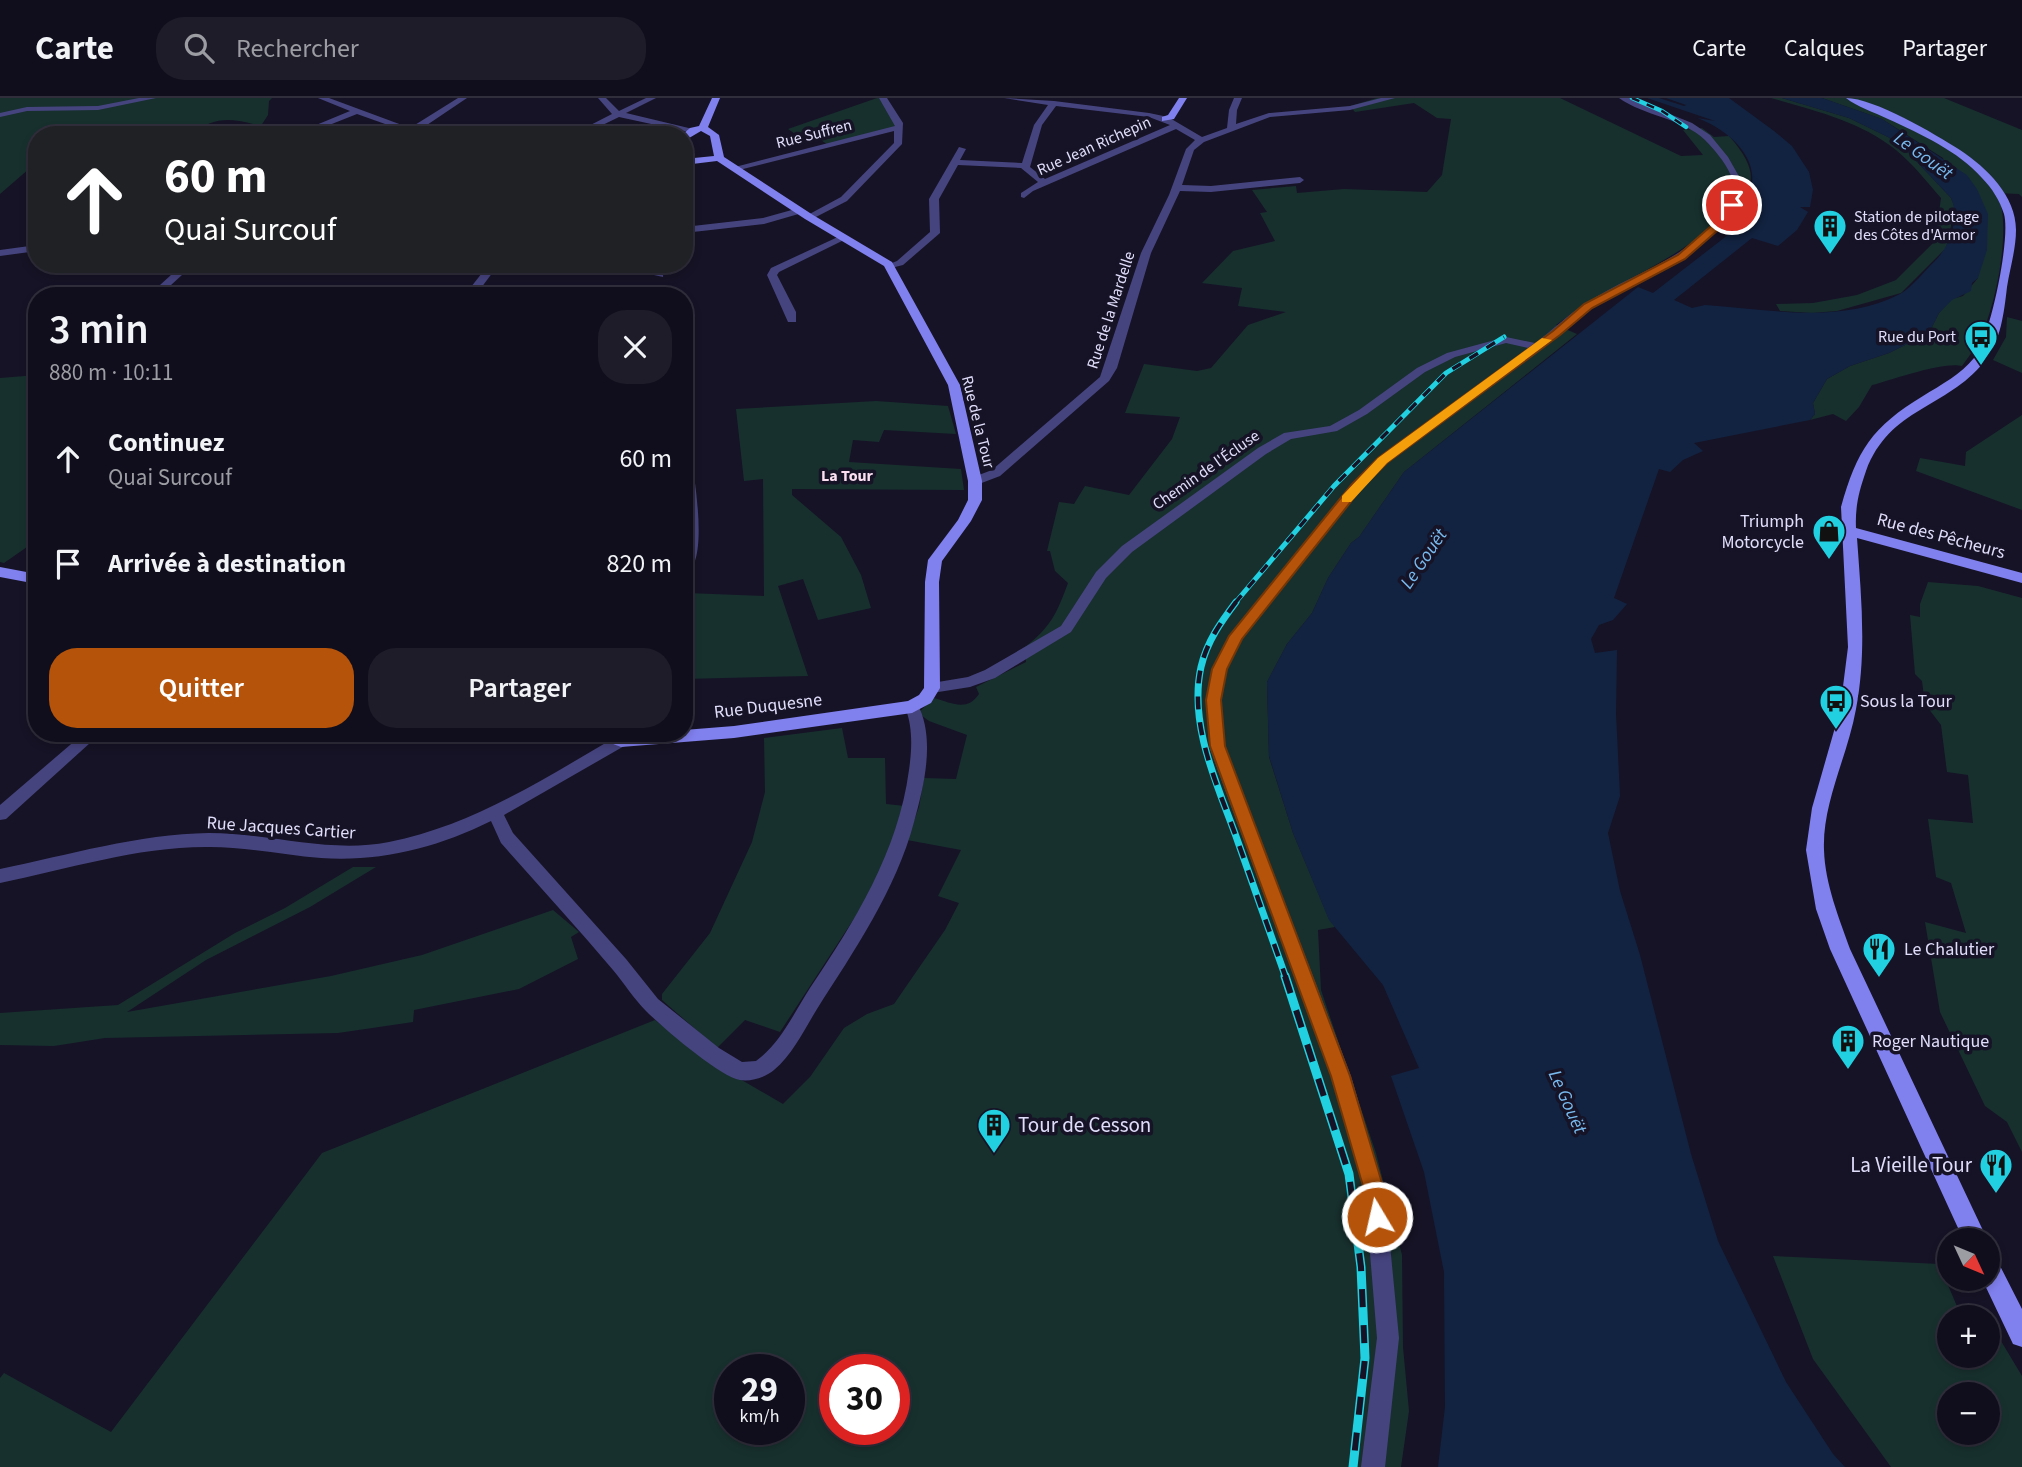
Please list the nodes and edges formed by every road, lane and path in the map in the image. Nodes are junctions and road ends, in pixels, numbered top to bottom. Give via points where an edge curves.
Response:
1 (152, 98) edge
2 (322, 98) edge
3 (463, 98) edge
4 (602, 98) edge
5 (652, 98) edge
6 (716, 98) edge
7 (883, 98) edge
8 (1008, 98) edge
9 (1183, 98) edge
10 (1238, 98) edge
11 (1391, 98) edge
12 (1623, 98) edge
13 (1850, 98) edge
14 (1054, 103) junction
15 (357, 111) junction
16 (617, 114) junction
17 (0, 115) edge
18 (1165, 119) junction
19 (319, 126) edge
20 (398, 126) edge
21 (419, 126) edge
22 (593, 126) edge
23 (682, 126) edge
24 (1179, 126) junction
25 (899, 127) junction
26 (693, 128) edge
27 (698, 129) junction
28 (1231, 129) junction
29 (693, 132) edge
30 (1206, 138) junction
31 (962, 149) dead end
32 (719, 158) junction
33 (693, 162) edge
34 (955, 162) junction
35 (1025, 166) junction
36 (735, 168) junction
37 (1300, 180) dead end
38 (1044, 183) junction
39 (1177, 188) junction
40 (1024, 195) dead end
41 (804, 214) junction
42 (693, 229) edge
43 (843, 238) junction
44 (28, 248) edge
45 (0, 253) edge
46 (891, 267) junction
47 (179, 273) edge
48 (487, 273) edge
49 (163, 287) edge
50 (476, 287) edge
51 (792, 320) dead end
52 (1556, 333) junction
53 (1506, 340) junction
54 (1535, 348) junction
55 (975, 481) junction
56 (1850, 531) junction
57 (0, 572) edge
58 (28, 577) edge
59 (2022, 578) edge
60 (932, 688) junction
61 (912, 707) junction
62 (693, 734) edge
63 (84, 742) edge
64 (614, 742) edge
65 (0, 814) edge
66 (495, 814) junction
67 (0, 876) edge
68 (1970, 1228) edge
69 (2000, 1290) edge
70 (2022, 1335) edge
71 (1373, 1467) edge

1 - 17 street via 98,108 27,109
2 - 15 street
3 - 21 street
4 - 16 street
5 - 16 street
6 - 27 street
7 - 25 street
8 - 14 street
9 - 18 street
10 - 28 street
11 - 28 street via 1342,109 1277,113
12 - 52 street via 1696,128 1725,159 1738,180 1738,189 1732,205 1692,249 1603,296
13 - 56 street via 1932,137 1971,164 1997,189 2009,216 2010,233 1995,330 1988,347 1964,375 1901,415 1879,435 1852,489
14 - 18 street
14 - 35 street via 1038,125
15 - 19 street
15 - 20 street
16 - 22 street
16 - 23 street
18 - 24 street
24 - 30 street
24 - 38 street, Rue Jean Richepin
25 - 36 street, Rue Suffren
25 - 41 street via 898,145 844,199
26 - 27 street
27 - 29 street
27 - 32 street via 714,135
28 - 30 street
30 - 39 street, Rue de la Mardelle via 1190,149
31 - 34 street
32 - 33 street
32 - 36 street, Rue de la Tour
34 - 35 street
34 - 46 street via 934,199 934,233
35 - 38 street
36 - 41 street, Rue de la Tour
37 - 39 street
38 - 40 street, Rue Jean Richepin
39 - 55 street, Rue de la Mardelle via 1146,253 1105,379 996,473
41 - 42 street
41 - 43 street, Rue de la Tour
43 - 46 street, Rue de la Tour
43 - 51 street via 775,270 772,275
44 - 45 street
46 - 55 street, Rue de la Tour via 954,385
47 - 49 street
48 - 50 street
52 - 53 street, Chemin de l'Écluse
52 - 54 street
53 - 54 street
53 - 60 street, Chemin de l'Écluse via 1451,355 1421,370 1333,429 1288,436 1262,451 1127,548 1101,575 1066,629 990,674
54 - 71 street via 1383,460 1357,486 1236,636 1220,669 1214,700 1217,746 1341,1076 1375,1193 1388,1338
55 - 60 street, Rue de la Tour via 975,500 965,520 935,560
56 - 59 street, Rue des Pêcheurs
56 - 68 street via 1856,647 1815,850 1840,949
57 - 58 street
60 - 61 street
61 - 62 street, Rue Duquesne
61 - 66 street via 919,749 916,789 896,853 861,924 784,1045 761,1068 740,1071 652,1005 507,838
63 - 65 street
64 - 66 street, Rue Jacques Cartier
66 - 67 street, Rue Jacques Cartier via 387,850 357,853 210,841 157,845
69 - 70 street

